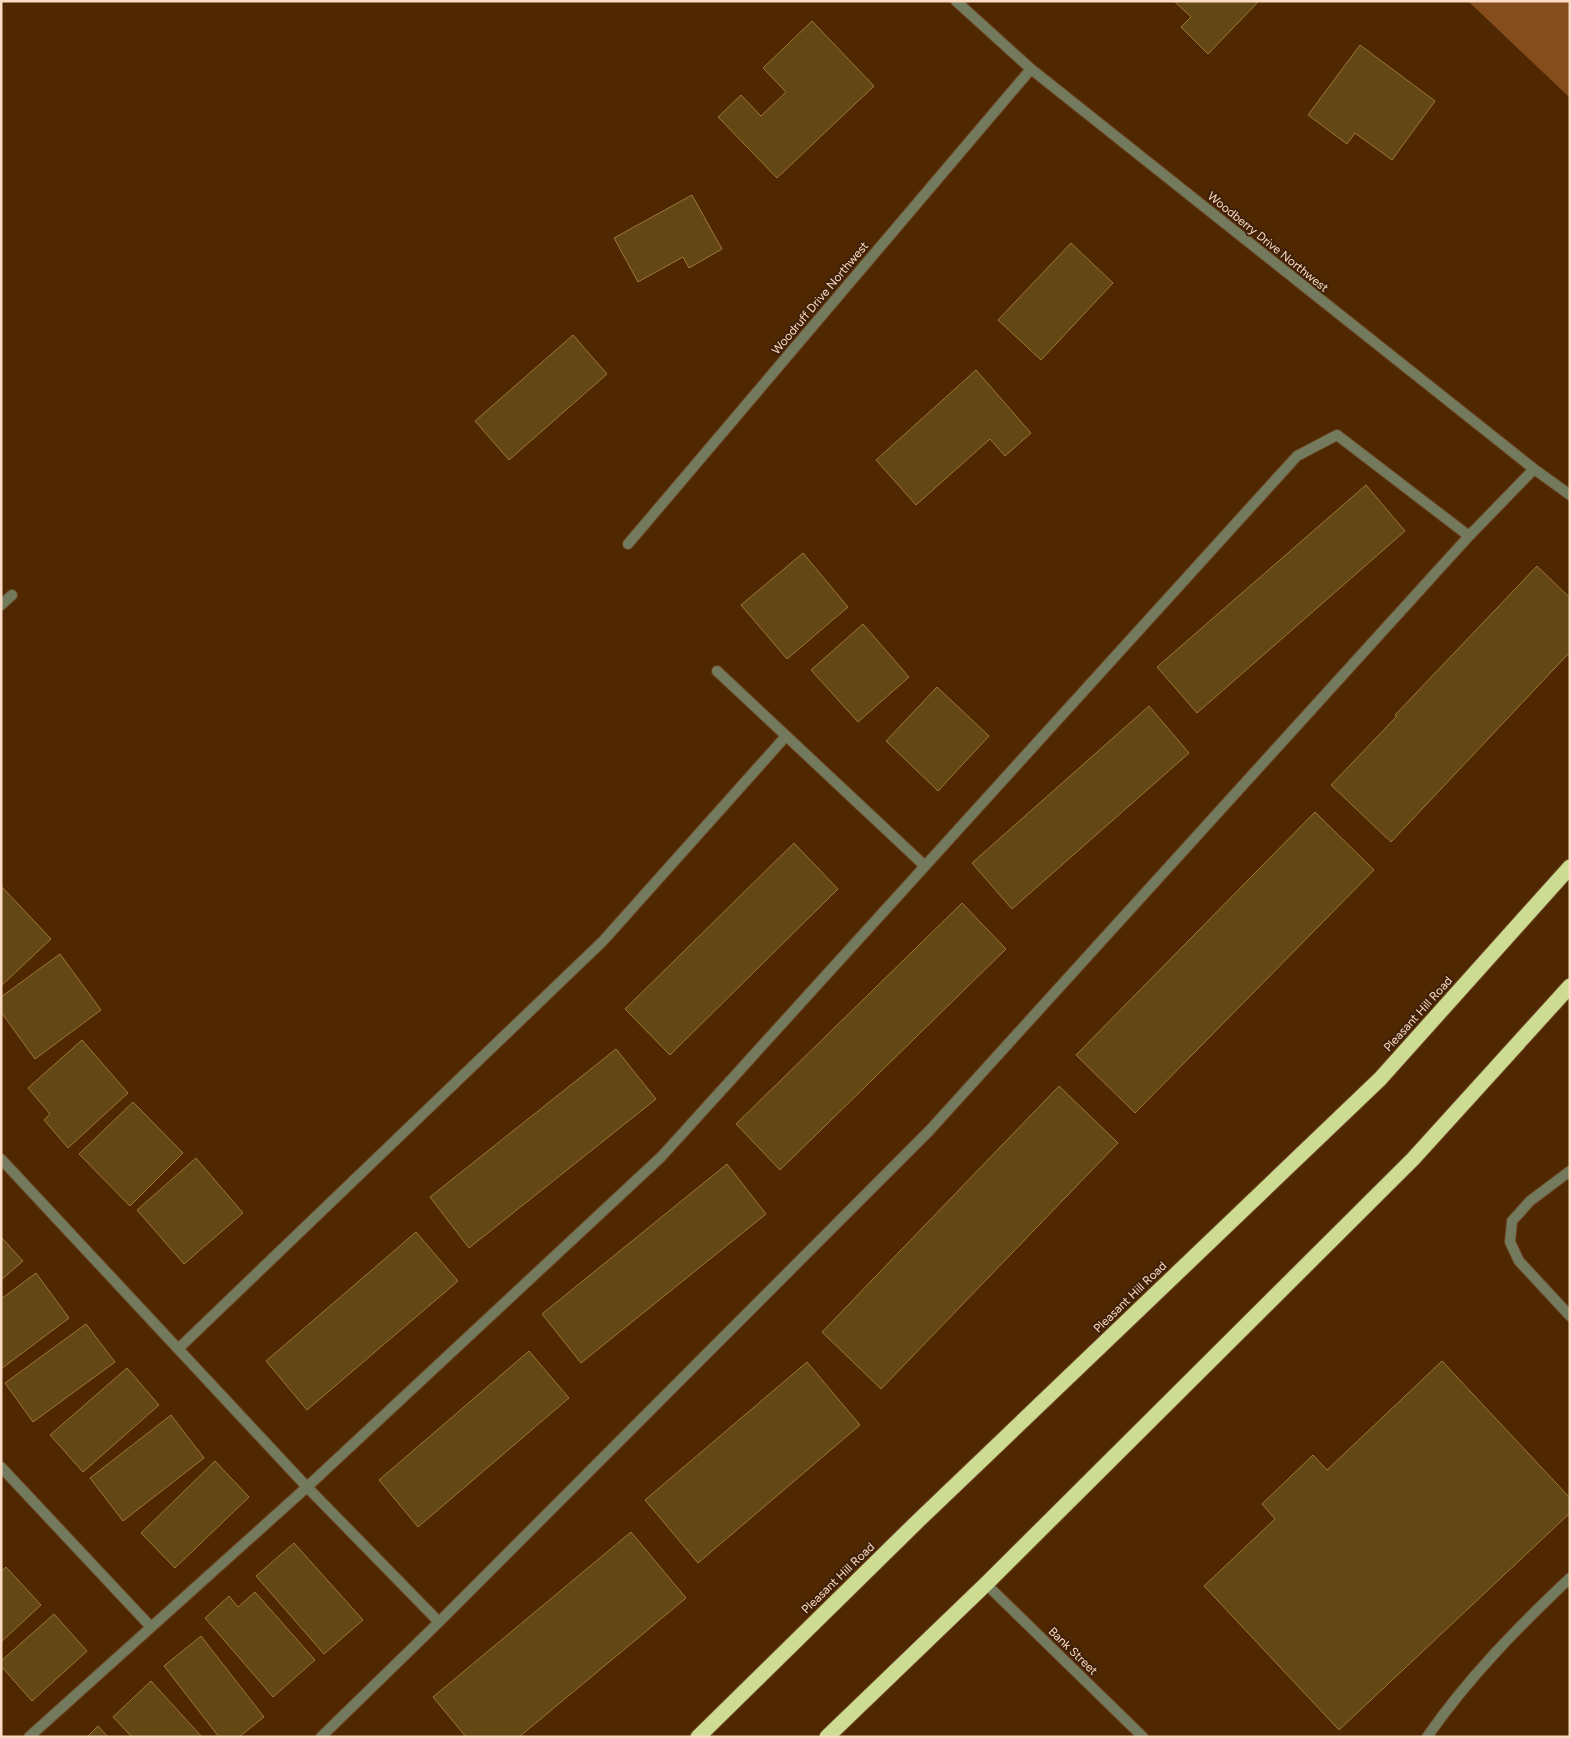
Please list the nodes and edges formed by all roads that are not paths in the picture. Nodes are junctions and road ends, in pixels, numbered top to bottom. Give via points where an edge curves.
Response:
1 (956, 1) edge
2 (1031, 69) junction
3 (1534, 469) junction
4 (1570, 495) edge
5 (1468, 536) junction
6 (628, 544) dead end
7 (12, 595) dead end
8 (1, 605) edge
9 (717, 671) dead end
10 (786, 736) junction
11 (925, 866) junction
12 (1570, 867) edge
13 (1570, 986) edge
14 (1, 1160) edge
15 (1569, 1173) edge
16 (1570, 1316) edge
17 (178, 1349) junction
18 (1, 1467) edge
19 (306, 1487) junction
20 (1570, 1578) edge
21 (986, 1584) junction
22 (439, 1622) junction
23 (151, 1627) junction
24 (29, 1737) edge
25 (321, 1737) edge
26 (698, 1737) edge
27 (827, 1737) edge
28 (1143, 1737) edge
29 (1427, 1737) edge

1 - 2 street, Woodberry Drive Northwest
2 - 3 street, Woodberry Drive Northwest
2 - 6 street, Woodruff Drive Northwest
3 - 4 street, Woodberry Drive Northwest
3 - 5 street
5 - 11 street via 1336,435 1297,456
5 - 22 street via 929,1131
7 - 8 street
9 - 10 street
10 - 11 street
10 - 17 street via 603,941
11 - 19 street via 661,1157
12 - 26 highway, Pleasant Hill Road via 1380,1079 919,1520
13 - 21 highway via 1413,1159
14 - 17 street
15 - 16 street via 1530,1201 1512,1221 1510,1242 1519,1261
17 - 19 street
18 - 23 street
19 - 22 street
19 - 23 street
20 - 29 street via 1517,1628 1448,1707
21 - 27 highway
21 - 28 street, Bank Street
22 - 25 street
23 - 24 street

